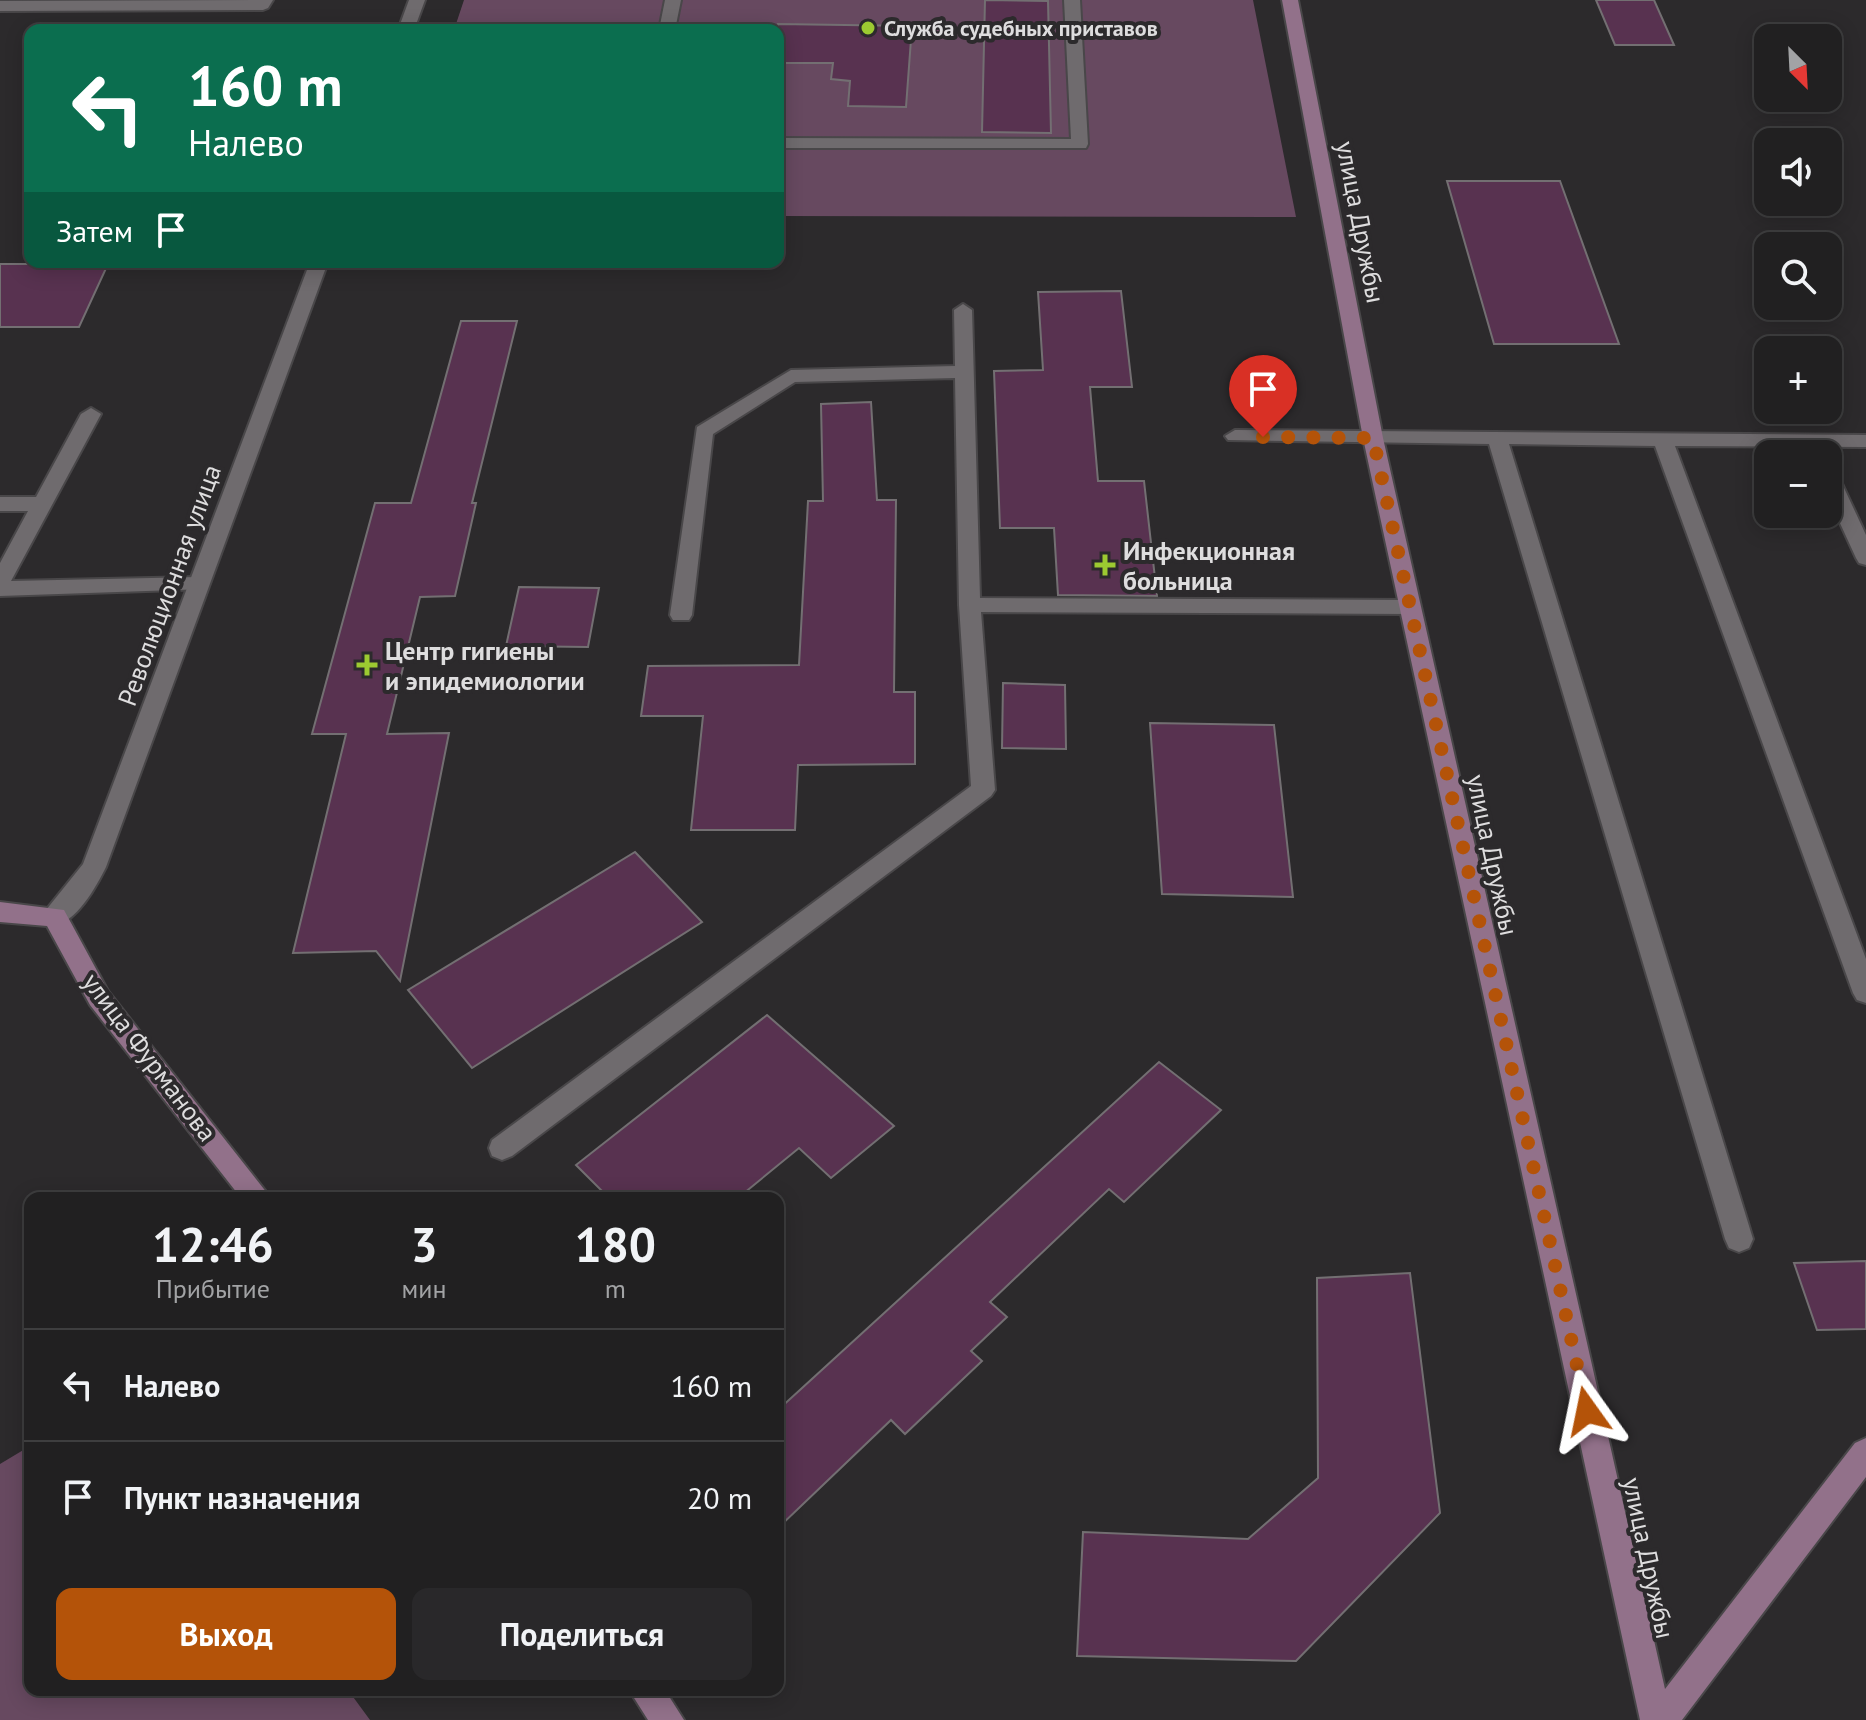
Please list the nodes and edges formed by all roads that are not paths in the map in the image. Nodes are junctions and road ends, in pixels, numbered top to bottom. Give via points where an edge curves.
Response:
1 (265, 0) edge
2 (417, 0) edge
3 (673, 0) edge
4 (1072, 0) edge
5 (1290, 0) edge
6 (0, 6) edge
7 (408, 24) edge
8 (668, 24) edge
9 (784, 143) edge
10 (317, 268) edge
11 (963, 310) dead end
12 (964, 372) junction
13 (91, 414) dead end
14 (1235, 436) dead end
15 (1497, 437) junction
16 (1373, 438) junction
17 (1662, 438) junction
18 (1866, 441) edge
19 (1754, 443) edge
20 (1842, 444) edge
21 (0, 504) edge
22 (42, 504) junction
23 (1842, 506) edge
24 (1866, 558) edge
25 (0, 582) edge
26 (198, 584) junction
27 (0, 589) edge
28 (970, 605) junction
29 (1409, 607) junction
30 (681, 615) dead end
31 (0, 912) edge
32 (55, 917) junction
33 (1866, 993) edge
34 (502, 1148) dead end
35 (252, 1192) edge
36 (1739, 1239) dead end
37 (1866, 1453) edge
38 (650, 1696) edge
39 (668, 1720) edge
40 (1656, 1720) edge
41 (1662, 1720) edge

1 - 6 street via 263,5
2 - 7 street
3 - 8 street
4 - 9 street via 1080,144
5 - 16 main road, улица Дружбы
10 - 26 street, Революционная улица
11 - 12 street
12 - 28 street
12 - 30 street via 791,376 704,431
13 - 22 street
14 - 16 street
15 - 16 street
15 - 17 street
15 - 36 street
16 - 29 main road, улица Дружбы
17 - 19 street
17 - 33 street
18 - 20 street
21 - 22 street
22 - 25 street
23 - 24 street
26 - 27 street
26 - 32 street, Революционная улица via 94,867
28 - 29 street
28 - 34 street via 983,790
29 - 40 main road, улица Дружбы
31 - 32 main road
32 - 35 main road, улица Фурманова via 99,998
37 - 41 main road
38 - 39 main road

